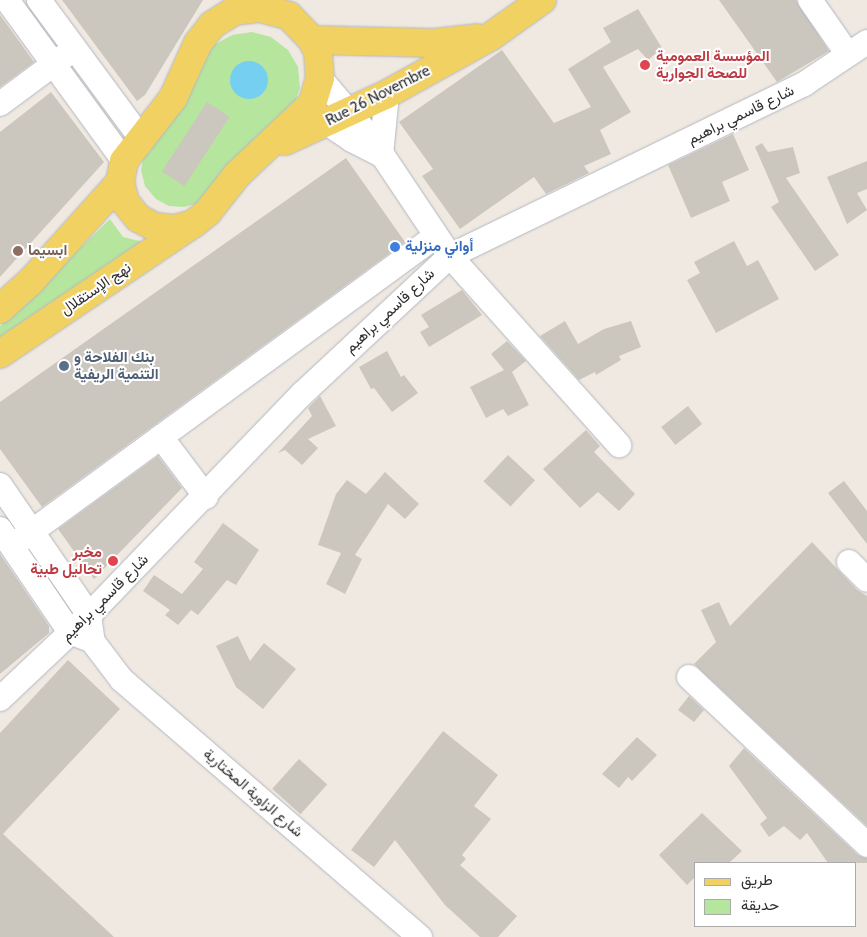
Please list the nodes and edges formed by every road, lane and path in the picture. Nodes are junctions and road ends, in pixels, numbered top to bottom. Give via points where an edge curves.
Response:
1 (7, 0) edge
2 (40, 0) edge
3 (224, 0) edge
4 (542, 0) edge
5 (810, 0) edge
6 (288, 8) edge
7 (212, 25) junction
8 (490, 36) junction
9 (312, 40) junction
10 (74, 48) junction
11 (857, 48) edge
12 (54, 64) junction
13 (320, 78) junction
14 (387, 94) junction
15 (0, 104) edge
16 (339, 117) junction
17 (140, 137) junction
18 (262, 151) junction
19 (381, 155) junction
20 (122, 171) junction
21 (192, 224) junction
22 (436, 236) junction
23 (450, 256) junction
24 (0, 309) edge
25 (0, 354) edge
26 (161, 438) junction
27 (619, 445) dead end
28 (0, 485) edge
29 (206, 497) junction
30 (34, 530) junction
31 (6, 537) edge
32 (849, 562) dead end
33 (867, 580) edge
34 (89, 615) junction
35 (70, 632) junction
36 (93, 642) junction
37 (689, 678) dead end
38 (0, 700) edge
39 (867, 845) edge
40 (420, 937) edge

1 - 12 street
2 - 10 street
3 - 7 main road
4 - 8 main road, Rue 26 Novembre
5 - 11 street
6 - 7 main road via 234,11
6 - 9 main road
7 - 17 main road via 198,43 173,98
8 - 9 main road, Rue 26 Novembre via 434,43
8 - 14 main road, Rue 26 Novembre
9 - 13 main road via 318,52
10 - 12 street
10 - 17 street
11 - 23 street, شارع قاسمي براهيم via 804,84
12 - 15 street
12 - 20 street
13 - 16 street
13 - 18 main road, نهج الإستقلال via 312,104
14 - 16 main road, Rue 26 Novembre
14 - 19 street
16 - 18 main road, Rue 26 Novembre
16 - 19 street via 352,140
17 - 20 main road
18 - 21 main road, نهج الإستقلال via 237,175 208,212
19 - 22 street
20 - 21 main road via 125,202 138,218 155,227 174,229
20 - 24 main road via 31,281
21 - 25 main road, نهج الإستقلال
22 - 23 street
22 - 26 street
23 - 27 street
23 - 29 street, شارع قاسمي براهيم via 303,393
26 - 29 street
26 - 30 street
28 - 30 street
29 - 34 street, شارع قاسمي براهيم
30 - 31 street
30 - 34 street
31 - 35 street
32 - 33 street
34 - 35 street, شارع قاسمي براهيم
34 - 36 street
35 - 36 street
35 - 38 street, شارع قاسمي براهيم
36 - 40 street, شارع الزاوية المختارية via 122,680
37 - 39 street

